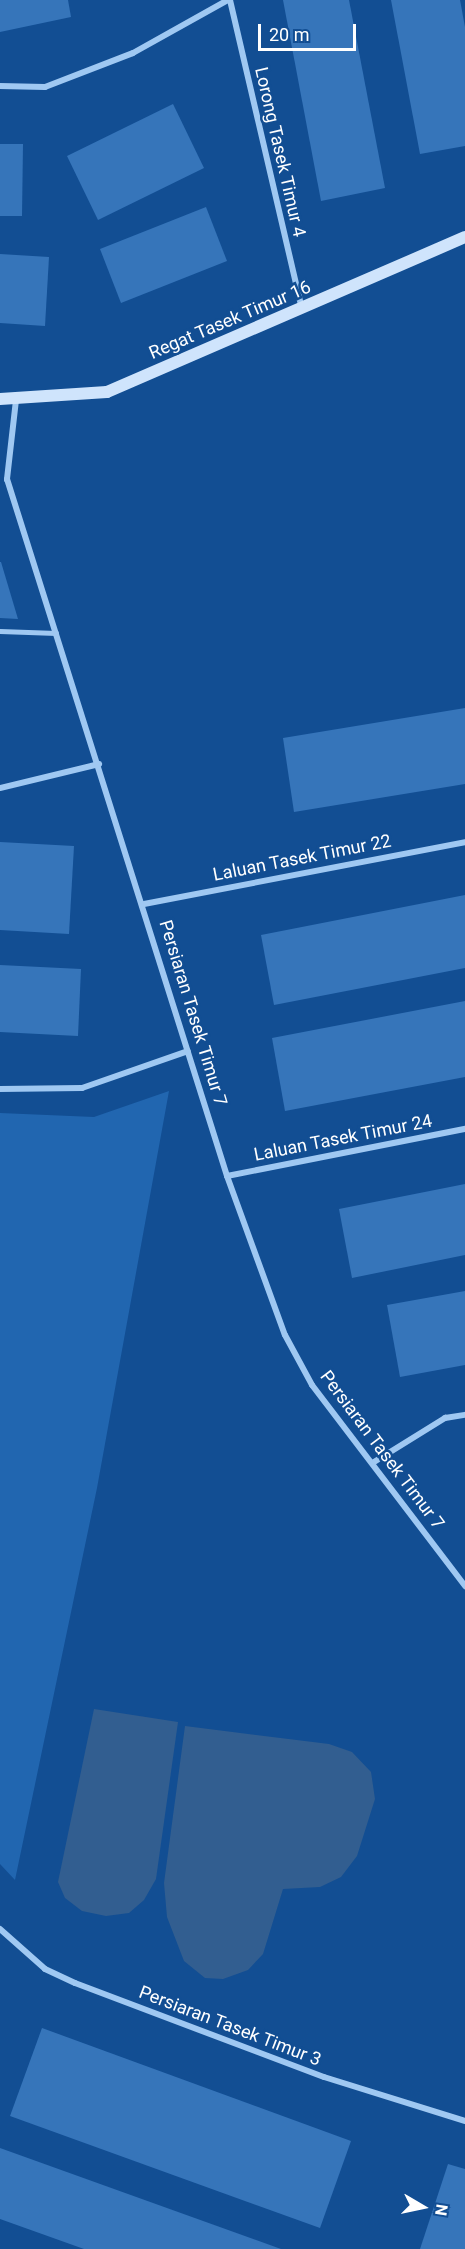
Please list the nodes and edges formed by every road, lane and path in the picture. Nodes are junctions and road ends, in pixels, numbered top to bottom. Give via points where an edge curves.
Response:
1 (229, 0) edge
2 (0, 87) edge
3 (465, 237) edge
4 (302, 310) junction
5 (0, 399) edge
6 (16, 400) junction
7 (4, 479) edge
8 (0, 631) edge
9 (56, 633) junction
10 (99, 764) junction
11 (0, 788) edge
12 (465, 842) edge
13 (144, 904) junction
14 (188, 1052) junction
15 (0, 1089) edge
16 (465, 1130) edge
17 (227, 1176) junction
18 (465, 1415) edge
19 (374, 1462) junction
20 (465, 1586) edge
21 (0, 1929) edge
22 (465, 2121) edge

1 - 2 street via 133,54 45,87
1 - 4 street, Lorong Tasek Timur 4
3 - 4 street, Regat Tasek Timur 16
4 - 6 street, Regat Tasek Timur 16 via 107,392
5 - 6 street, Regat Tasek Timur 16
6 - 7 street, Persiaran Tasek Timur 7
7 - 9 street, Persiaran Tasek Timur 7
8 - 9 lane
9 - 10 street, Persiaran Tasek Timur 7
10 - 11 street
10 - 13 street, Persiaran Tasek Timur 7
12 - 13 street, Laluan Tasek Timur 22
13 - 14 street, Persiaran Tasek Timur 7
14 - 15 street via 82,1088
14 - 17 street, Persiaran Tasek Timur 7
16 - 17 street, Laluan Tasek Timur 24
17 - 19 street, Persiaran Tasek Timur 7 via 285,1335 312,1385
18 - 19 street via 445,1419
19 - 20 street, Persiaran Tasek Timur 7
21 - 22 street, Persiaran Tasek Timur 3 via 45,1969 75,1983 324,2078

